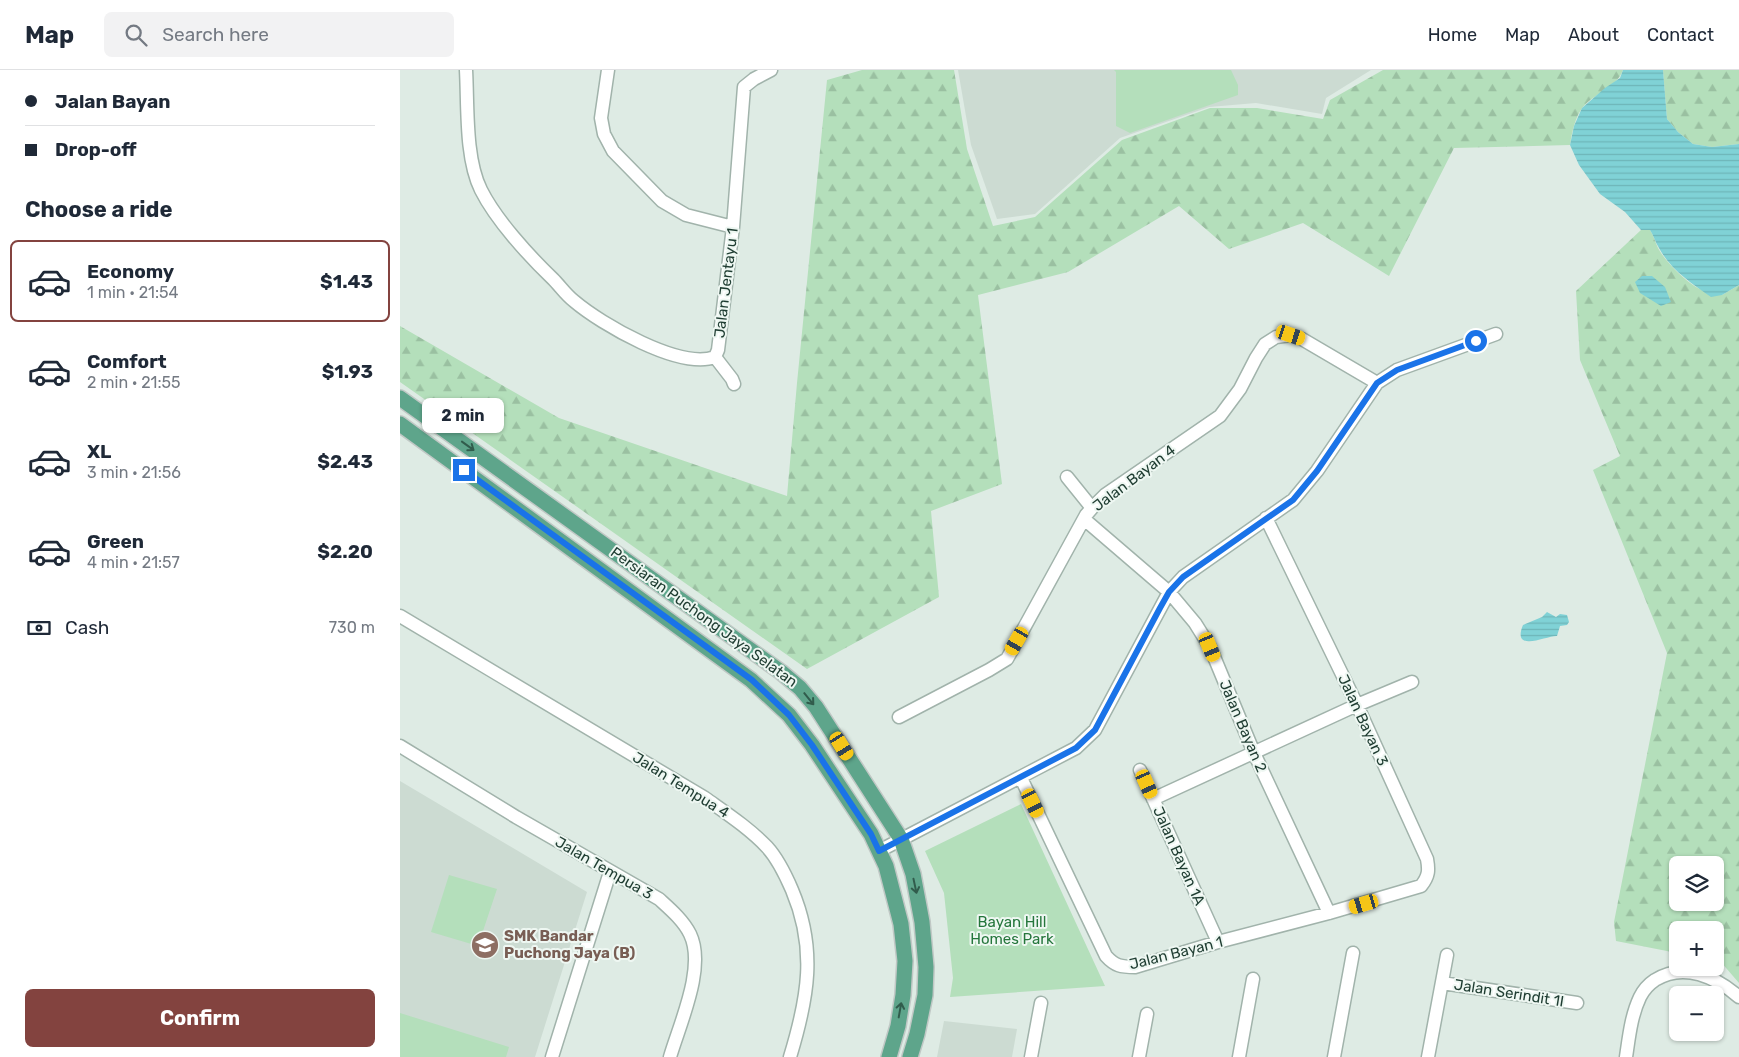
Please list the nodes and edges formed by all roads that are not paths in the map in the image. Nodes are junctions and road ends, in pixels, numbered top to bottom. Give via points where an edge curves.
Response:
1 (466, 70) edge
2 (608, 70) edge
3 (771, 70) edge
4 (733, 227) junction
5 (1496, 334) dead end
6 (715, 357) junction
7 (1377, 383) junction
8 (734, 384) dead end
9 (400, 398) edge
10 (400, 424) edge
11 (1067, 477) dead end
12 (1088, 513) junction
13 (1266, 518) junction
14 (1169, 592) junction
15 (400, 616) edge
16 (1412, 682) dead end
17 (1357, 705) junction
18 (899, 717) dead end
19 (400, 746) edge
20 (1254, 753) junction
21 (1140, 770) dead end
22 (1021, 778) junction
23 (1153, 798) junction
24 (901, 840) junction
25 (879, 851) junction
26 (610, 872) junction
27 (1380, 898) joint
28 (1329, 913) junction
29 (1218, 942) junction
30 (1354, 953) dead end
31 (1447, 955) dead end
32 (1253, 979) dead end
33 (1442, 982) junction
34 (1739, 998) edge
35 (1041, 1003) dead end
36 (1577, 1003) dead end
37 (1147, 1014) dead end
38 (552, 1057) edge
39 (670, 1057) edge
40 (790, 1057) edge
41 (889, 1057) edge
42 (910, 1057) edge
43 (1031, 1057) edge
44 (1139, 1057) edge
45 (1239, 1057) edge
46 (1334, 1057) edge
47 (1428, 1057) edge
48 (1626, 1057) edge

1 - 6 street, Jalan Jentayu 1 via 471,157 481,190 505,226 574,301 622,333 690,359
2 - 4 street via 601,118 612,151 662,201 686,215
3 - 4 street, Jalan Jentayu 1 via 744,88
4 - 6 street, Jalan Jentayu 1
5 - 7 street via 1397,370
6 - 8 street
7 - 12 street, Jalan Bayan 4 via 1302,338 1291,335 1276,337 1265,344 1240,389 1220,416 1105,495
7 - 13 street via 1305,487 1293,500
9 -> 24 main road, Persiaran Puchong Jaya Selatan via 800,688 832,730
10 - 25 main road, Persiaran Puchong Jaya Selatan via 752,680 789,715 812,745
11 - 12 street, Jalan Bayan 2
12 - 14 street, Jalan Bayan 2
12 - 18 street, Jalan Bayan 4 via 1007,659
13 - 14 street via 1183,577
13 - 17 street, Jalan Bayan 3
14 - 20 street, Jalan Bayan 2 via 1210,647
14 - 22 street via 1095,730 1076,748
15 - 40 street, Jalan Tempua 4 via 705,798 768,848 786,875 799,905 807,947 806,995
16 - 17 street
17 - 20 street
17 - 27 street, Jalan Bayan 3 via 1427,859 1429,870 1421,886
19 - 26 street, Jalan Tempua 3
20 - 23 street
20 - 28 street, Jalan Bayan 2
21 - 23 street, Jalan Bayan 1A
22 - 24 street
22 - 29 street, Jalan Bayan 1 via 1106,956 1114,965 1135,967
23 - 29 street, Jalan Bayan 1A
24 - 25 street
24 -> 42 main road, Persiaran Puchong Jaya Selatan via 922,922 926,967 925,995
41 -> 25 main road, Persiaran Puchong Jaya Selatan via 898,1026 905,961 901,924
26 - 38 street
26 - 39 street, Jalan Tempua 3 via 659,899 674,912 690,934 694,946 694,980
27 - 28 street, Jalan Bayan 1
28 - 29 street, Jalan Bayan 1
30 - 46 street
31 - 33 street
32 - 45 street
33 - 36 street, Jalan Serindit 1I
33 - 47 street
34 - 48 street via 1728,987 1703,976 1679,971 1665,974 1651,982 1640,995 1629,1032
35 - 43 street
37 - 44 street

